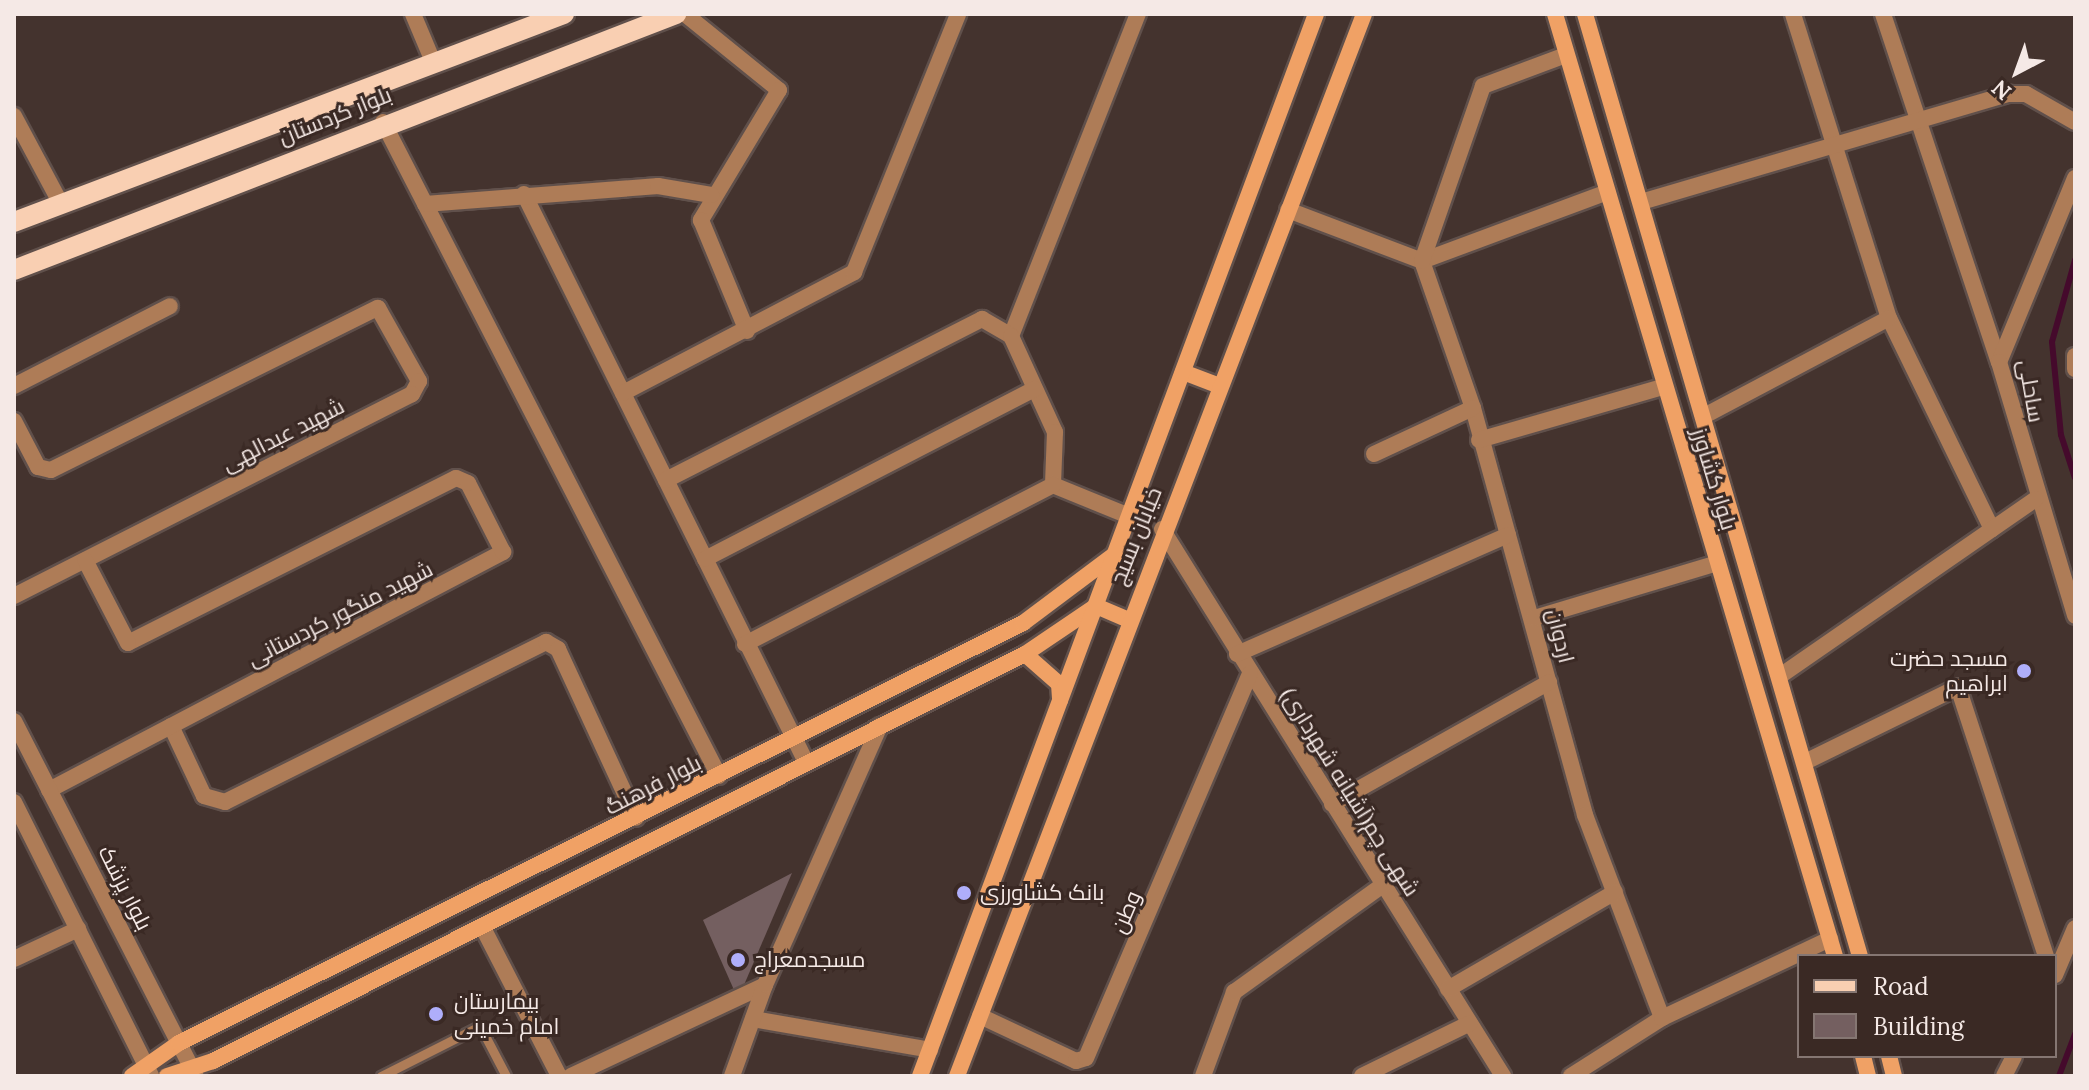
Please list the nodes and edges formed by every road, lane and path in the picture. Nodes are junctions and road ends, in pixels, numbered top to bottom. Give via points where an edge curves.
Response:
1 (413, 14) edge
2 (564, 14) edge
3 (676, 14) edge
4 (685, 14) edge
5 (958, 14) edge
6 (1138, 14) edge
7 (1316, 14) edge
8 (1364, 14) edge
9 (1555, 14) edge
10 (1585, 14) edge
11 (1793, 14) edge
12 (1883, 14) edge
13 (1566, 55) junction
14 (434, 64) junction
15 (14, 116) edge
16 (1915, 118) junction
17 (383, 122) junction
18 (2075, 122) edge
19 (1832, 144) junction
20 (2075, 178) edge
21 (1608, 192) junction
22 (524, 194) junction
23 (711, 195) junction
24 (1641, 202) junction
25 (61, 204) junction
26 (425, 204) junction
27 (1288, 210) junction
28 (14, 222) edge
29 (1422, 261) junction
30 (14, 270) edge
31 (170, 306) dead end
32 (1889, 318) junction
33 (747, 331) junction
34 (1011, 336) junction
35 (2075, 356) edge
36 (1999, 362) junction
37 (2075, 369) edge
38 (1183, 372) junction
39 (14, 386) edge
40 (1219, 386) junction
41 (1663, 387) junction
42 (1035, 389) junction
43 (623, 393) junction
44 (1473, 408) junction
45 (1704, 416) junction
46 (14, 421) edge
47 (1479, 440) junction
48 (1374, 454) dead end
49 (666, 480) junction
50 (1053, 485) junction
51 (2036, 499) junction
52 (1129, 516) junction
53 (1162, 529) junction
54 (1992, 529) junction
55 (1508, 535) junction
56 (1115, 554) junction
57 (705, 559) junction
58 (85, 560) junction
59 (1717, 563) junction
60 (14, 596) edge
61 (1096, 606) junction
62 (2075, 616) edge
63 (1534, 618) junction
64 (1127, 619) junction
65 (1023, 623) junction
66 (745, 644) junction
67 (1030, 651) junction
68 (1237, 654) junction
69 (1250, 674) junction
70 (1780, 676) junction
71 (1549, 682) junction
72 (1060, 701) junction
73 (14, 721) edge
74 (171, 726) junction
75 (880, 726) junction
76 (793, 739) junction
77 (806, 762) junction
78 (1805, 762) junction
79 (719, 776) junction
80 (49, 790) junction
81 (14, 802) edge
82 (1332, 804) junction
83 (636, 818) junction
84 (1383, 885) junction
85 (1615, 892) junction
86 (482, 926) junction
87 (2075, 928) edge
88 (78, 929) junction
89 (1832, 948) edge
90 (1859, 954) edge
91 (2045, 954) edge
92 (14, 959) edge
93 (1797, 962) edge
94 (2057, 970) edge
95 (765, 985) junction
96 (1448, 989) junction
97 (980, 1016) junction
98 (1662, 1018) junction
99 (753, 1019) junction
100 (1470, 1023) junction
101 (179, 1043) junction
102 (930, 1050) junction
103 (2013, 1058) edge
104 (143, 1073) edge
105 (195, 1073) edge
106 (167, 1076) edge
107 (381, 1076) edge
108 (506, 1076) edge
109 (559, 1076) edge
110 (571, 1076) edge
111 (732, 1076) edge
112 (920, 1076) edge
113 (957, 1076) edge
114 (1203, 1076) edge
115 (1362, 1076) edge
116 (1503, 1076) edge
117 (1571, 1076) edge
118 (2004, 1076) edge

1 - 14 street
2 - 14 main road, بلوار کردستان
3 - 17 main road, بلوار کردستان
4 - 23 street via 779,90
5 - 33 street via 864,259 843,280
6 - 34 street
7 - 38 main road, خیابان بسیج
8 - 27 main road, خیابان بسیج
9 - 13 main road, بلوار کشاورز
10 - 24 main road, بلوار کشاورز
11 - 19 street
12 - 16 street
13 - 21 main road, بلوار کشاورز
13 - 29 street via 1483,86
14 - 25 main road, بلوار کردستان
15 - 25 street
16 - 18 street via 2018,92
16 - 19 street
16 - 36 street
17 - 26 street
17 - 30 main road, بلوار کردستان
19 - 24 street
19 - 32 street
20 - 36 street, ساحلی
21 - 29 street
21 - 41 main road, بلوار کشاورز
22 - 23 street via 658,186
22 - 26 street
22 - 43 street
23 - 33 street via 704,234
24 - 45 main road, بلوار کشاورز
25 - 28 main road, بلوار کردستان
26 - 79 street
27 - 29 street
27 - 40 main road, خیابان بسیج
29 - 44 street, اردوان
31 - 39 street
32 - 45 street
32 - 54 street
33 - 43 street
34 - 42 street
34 - 49 street via 994,321 967,324
35 - 37 street
36 - 51 street, ساحلی
38 - 40 main road
38 - 52 main road, خیابان بسیج
40 - 53 main road, خیابان بسیج
41 - 47 street
41 - 59 main road, بلوار کشاورز
42 - 50 street via 1055,432
42 - 57 street
43 - 49 street
44 - 47 street, اردوان
44 - 48 street
45 - 70 main road, بلوار کشاورز
46 - 58 street, شهید عبدالهی via 38,467 51,470 378,308 419,381 412,394
47 - 55 street, اردوان
49 - 57 street
50 - 52 street
50 - 66 street
51 - 54 street
51 - 62 street, ساحلی
52 - 56 main road, خیابان بسیج
53 - 64 main road, خیابان بسیج
53 - 68 street, شهی چم(آشیانه شهرداری)
54 - 70 street
55 - 63 street, اردوان
55 - 68 street
56 - 61 main road, خیابان بسیج
56 - 65 main road, بلوار فرهنگ
57 - 66 street
58 - 60 street
58 - 74 street, شهید منگور کردستانی via 128,643 462,478 502,544 496,559
59 - 63 street
59 - 89 main road, بلوار کشاورز
61 - 64 main road
61 - 67 main road
61 - 72 main road, خیابان بسیج
63 - 71 street, اردوان
64 - 97 main road, خیابان بسیج
65 - 67 main road
65 - 76 main road, بلوار فرهنگ
66 - 76 street
67 - 72 main road via 1059,684
67 - 75 main road
68 - 69 street, شهی چم(آشیانه شهرداری)
69 - 82 street, شهی چم(آشیانه شهرداری)
69 - 97 street, وطن via 1086,1058 1076,1061
70 - 78 main road, بلوار کشاورز
71 - 82 street
71 - 85 street, اردوان
72 - 102 main road, خیابان بسیج
73 - 80 street, بلوار پزشک
74 - 80 street, شهید منگور کردستانی
74 - 83 street via 204,796 225,802 546,642 558,649
75 - 77 main road
75 - 95 street
76 - 77 street
76 - 79 main road, بلوار فرهنگ
77 - 86 main road
78 - 90 main road, بلوار کشاورز
78 - 91 street via 1958,687
79 - 83 main road, بلوار فرهنگ
80 - 101 street, بلوار پزشک
81 - 88 street
82 - 84 street, شهی چم(آشیانه شهرداری)
83 - 101 main road, بلوار فرهنگ
84 - 96 street, شهی چم(آشیانه شهرداری)
84 - 114 street via 1234,992
85 - 96 street
85 - 98 street, اردوان
86 - 105 main road
86 - 109 street
87 - 94 street
88 - 92 street
88 - 104 street
93 - 98 street
95 - 99 street
95 - 110 street
96 - 100 street, شهی چم(آشیانه شهرداری)
97 - 113 main road, خیابان بسیج
98 - 117 street
99 - 102 street
99 - 111 street
100 - 115 street
100 - 116 street, شهی چم(آشیانه شهرداری)
101 - 104 main road, بلوار فرهنگ
101 - 105 street, بلوار پزشک
102 - 112 main road, خیابان بسیج
103 - 118 street
105 - 106 main road
107 - 108 lane via 480,1026

